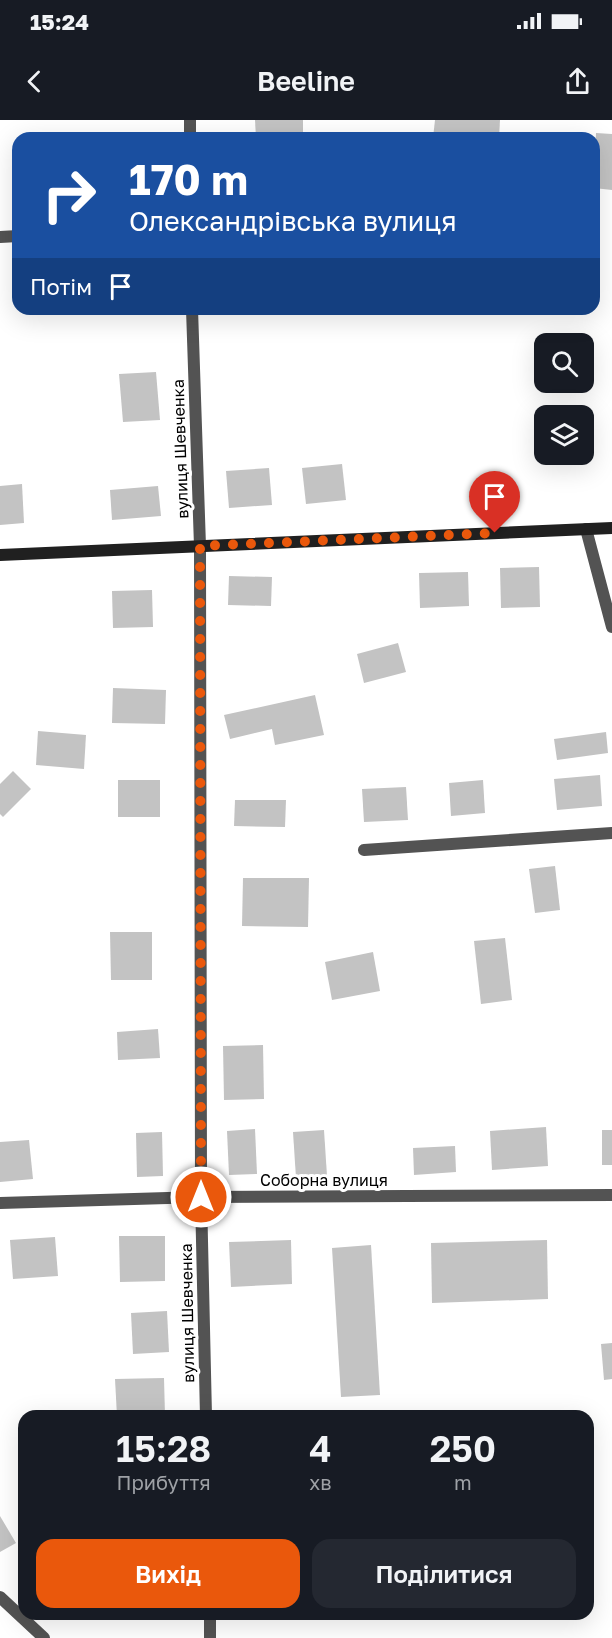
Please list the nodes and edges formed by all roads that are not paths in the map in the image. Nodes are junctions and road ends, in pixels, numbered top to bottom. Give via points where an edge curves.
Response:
1 (192, 315) edge
2 (612, 528) edge
3 (586, 529) junction
4 (200, 546) junction
5 (0, 555) edge
6 (612, 627) edge
7 (612, 833) edge
8 (364, 850) dead end
9 (612, 1195) edge
10 (201, 1197) junction
11 (0, 1203) edge
12 (206, 1410) edge
13 (0, 1597) edge
14 (18, 1614) edge
15 (25, 1620) edge
16 (210, 1620) edge
17 (44, 1638) edge
18 (210, 1638) edge

1 - 4 street, вулиця Шевченка
2 - 3 main road
3 - 4 main road
3 - 6 street
4 - 5 main road
4 - 10 street, вулиця Шевченка
7 - 8 street
9 - 10 street, Соборна вулиця
10 - 11 street, Соборна вулиця
10 - 12 street, вулиця Шевченка
13 - 14 street
15 - 17 street
16 - 18 street

